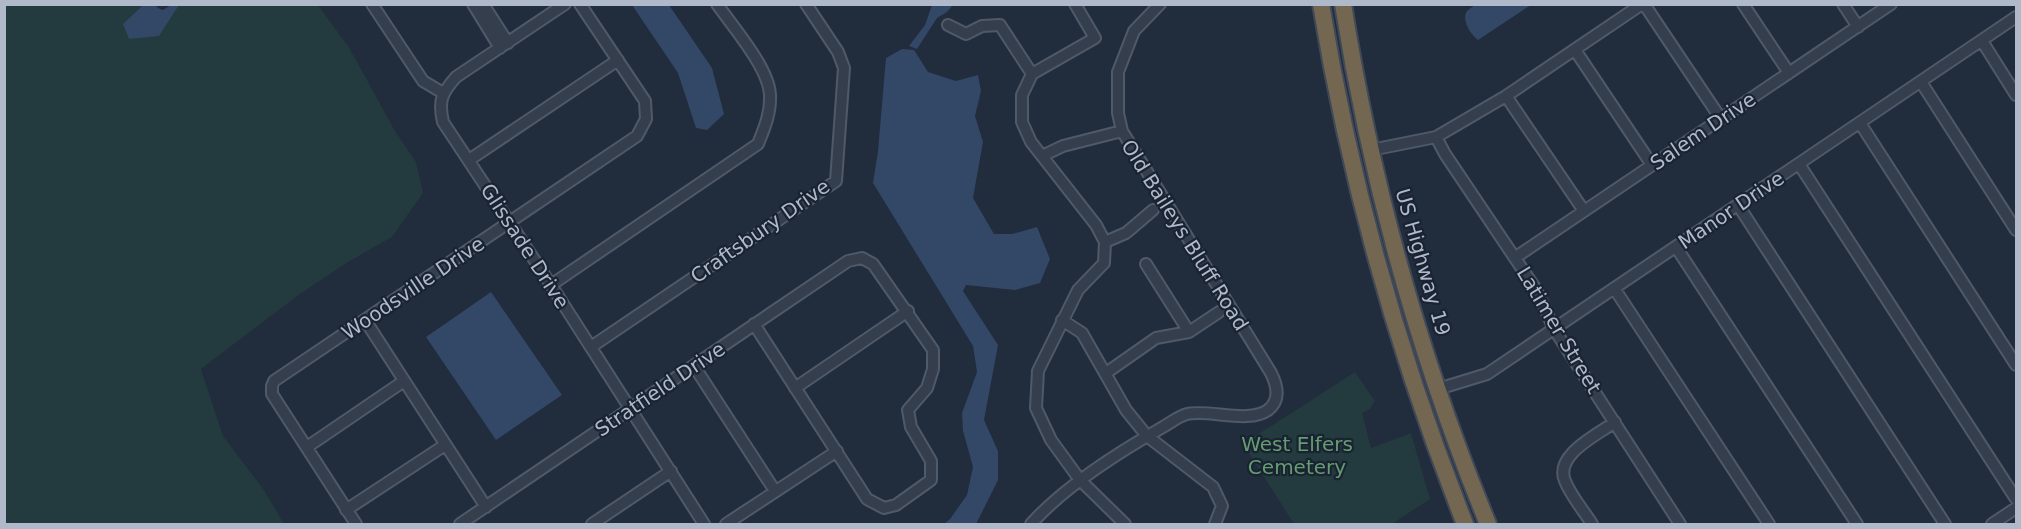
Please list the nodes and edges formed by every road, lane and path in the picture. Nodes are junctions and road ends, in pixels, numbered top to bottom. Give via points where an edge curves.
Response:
1 (372, 4) edge
2 (473, 4) edge
3 (483, 4) edge
4 (565, 4) edge
5 (580, 4) edge
6 (717, 4) edge
7 (806, 4) edge
8 (1075, 4) edge
9 (1321, 4) edge
10 (1343, 4) edge
11 (1643, 4) edge
12 (1743, 4) edge
13 (1843, 4) edge
14 (1891, 4) edge
15 (1159, 5) edge
16 (2016, 17) edge
17 (489, 22) junction
18 (948, 25) dead end
19 (1858, 27) junction
20 (1982, 41) junction
21 (504, 45) junction
22 (1575, 50) junction
23 (618, 60) junction
24 (1032, 74) junction
25 (1789, 74) junction
26 (1920, 82) junction
27 (443, 93) junction
28 (2016, 94) edge
29 (1506, 96) junction
30 (1721, 119) junction
31 (1860, 123) junction
32 (1122, 131) junction
33 (1436, 137) junction
34 (1371, 150) junction
35 (1042, 156) junction
36 (469, 160) junction
37 (1799, 164) junction
38 (1652, 165) junction
39 (1738, 205) junction
40 (1153, 210) dead end
41 (1584, 211) junction
42 (510, 223) junction
43 (2016, 230) edge
44 (1105, 242) junction
45 (1676, 247) junction
46 (1516, 257) junction
47 (1146, 264) dead end
48 (551, 285) junction
49 (1614, 288) junction
50 (1386, 292) junction
51 (908, 311) junction
52 (1219, 312) dead end
53 (365, 320) junction
54 (1062, 320) junction
55 (754, 324) junction
56 (1554, 329) junction
57 (1189, 332) junction
58 (591, 347) junction
59 (2016, 365) edge
60 (694, 366) junction
61 (1106, 373) junction
62 (404, 381) junction
63 (795, 388) junction
64 (1438, 389) junction
65 (1419, 398) junction
66 (631, 409) junction
67 (1614, 423) junction
68 (1147, 436) junction
69 (445, 445) junction
70 (308, 447) junction
71 (837, 451) junction
72 (671, 471) junction
73 (1080, 480) junction
74 (775, 491) junction
75 (2016, 500) edge
76 (486, 507) junction
77 (2016, 508) edge
78 (346, 510) junction
79 (1485, 517) edge
80 (356, 525) edge
81 (460, 525) edge
82 (592, 525) edge
83 (704, 525) edge
84 (726, 525) edge
85 (1031, 525) edge
86 (1125, 525) edge
87 (1215, 525) edge
88 (1465, 525) edge
89 (1592, 525) edge
90 (1680, 525) edge
91 (1768, 525) edge
92 (1857, 525) edge
93 (1945, 525) edge
94 (1992, 525) edge

1 - 27 street via 423,81
2 - 17 street
3 - 17 street
4 - 21 street
5 - 23 street, Woodsville Drive
6 - 48 street via 765,73 771,95 767,122 758,144
7 - 58 street, Craftsbury Drive via 838,52 844,68 836,181
8 - 24 street via 1095,38
9 - 50 highway via 1350,153
10 - 34 highway, US Highway 19
11 - 22 street
11 - 30 street
12 - 25 street
13 - 19 street
14 - 19 street, Salem Drive
15 - 32 street, Old Baileys Bluff Road via 1134,31 1118,72
16 - 20 street, Manor Drive
17 - 21 street
18 - 24 street via 966,34 982,26 1000,25
19 - 25 street, Salem Drive
20 - 26 street, Manor Drive
20 - 28 street
21 - 27 street via 456,77
22 - 29 street
22 - 38 street
23 - 36 street
23 - 42 street, Woodsville Drive via 645,101 646,119 637,136
24 - 35 street via 1022,95 1022,122 1030,142
25 - 30 street, Salem Drive
26 - 31 street, Manor Drive
26 - 43 street
27 - 36 street, Glissade Drive via 440,107 444,122
29 - 33 street
29 - 41 street
30 - 38 street, Salem Drive
31 - 37 street, Manor Drive
31 - 59 street
32 - 35 street via 1063,146
32 - 68 street, Old Baileys Bluff Road via 1278,388 1269,410 1254,416 1186,414
33 - 34 street
33 - 46 street, Latimer Street
34 - 64 highway, US Highway 19
35 - 44 street
36 - 42 street, Glissade Drive
37 - 39 street, Manor Drive
37 - 75 street
38 - 41 street, Salem Drive
39 - 45 street, Manor Drive
39 - 93 street
40 - 44 street via 1126,233
41 - 46 street, Salem Drive
42 - 48 street, Glissade Drive
42 - 53 street, Woodsville Drive
44 - 54 street via 1104,263 1078,290
45 - 49 street, Manor Drive
45 - 92 street
46 - 56 street, Latimer Street
47 - 57 street
48 - 58 street, Glissade Drive
49 - 56 street, Manor Drive
49 - 91 street
50 - 64 highway via 1417,369 1425,381
50 - 65 highway
51 - 55 street, Stratfield Drive via 873,264 862,258 848,261
51 - 63 street
51 - 71 street via 933,350 927,388 908,410 911,427 931,461 931,480 896,505 884,508 867,499
52 - 57 street
53 - 62 street
53 - 70 street, Woodsville Drive via 274,381 272,394
54 - 61 street via 1082,333
54 - 73 street via 1038,371 1036,408 1051,440
55 - 60 street, Stratfield Drive
55 - 63 street
56 - 64 street, Manor Drive via 1487,374
56 - 67 street, Latimer Street
57 - 61 street via 1156,338
58 - 66 street, Glissade Drive
60 - 66 street, Stratfield Drive
60 - 74 street
61 - 68 street via 1126,410
62 - 69 street
62 - 70 street
63 - 71 street
64 - 79 highway, US Highway 19
65 - 79 highway via 1431,401 1436,409 1472,503
65 - 88 highway
66 - 72 street, Glissade Drive
66 - 76 street, Stratfield Drive
67 - 89 street via 1570,453 1564,466 1564,480
67 - 90 street, Latimer Street
68 - 73 street
68 - 87 street via 1213,487 1222,506
69 - 76 street
69 - 78 street
70 - 78 street
71 - 74 street
72 - 82 street
72 - 83 street, Glissade Drive
73 - 85 street via 1045,508
73 - 86 street
74 - 84 street
76 - 81 street, Stratfield Drive
77 - 94 street
78 - 80 street

